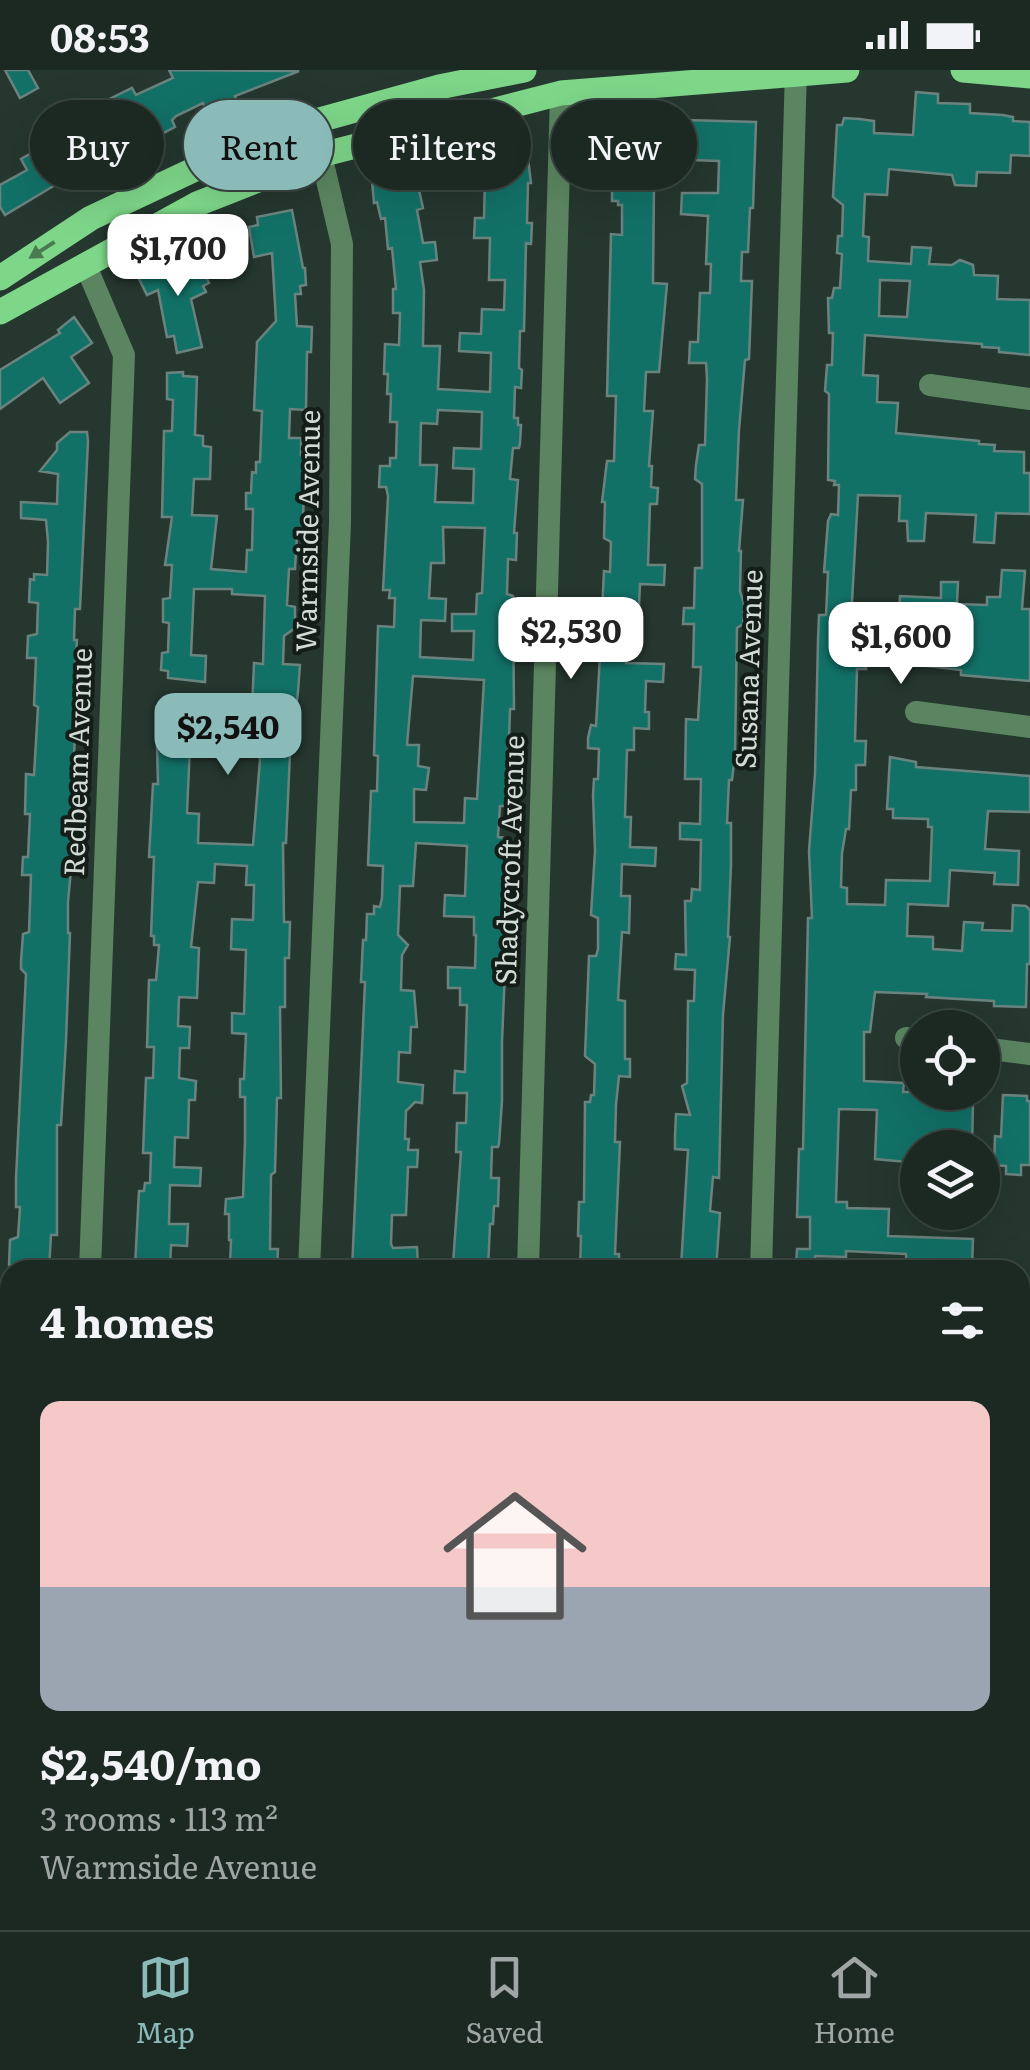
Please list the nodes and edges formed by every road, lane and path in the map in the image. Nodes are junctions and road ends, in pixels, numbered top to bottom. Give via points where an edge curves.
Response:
1 (524, 70) edge
2 (848, 70) edge
3 (963, 70) edge
4 (797, 72) edge
5 (1030, 76) edge
6 (426, 90) junction
7 (562, 92) junction
8 (429, 100) edge
9 (531, 100) edge
10 (183, 175) junction
11 (233, 190) edge
12 (330, 190) edge
13 (197, 204) junction
14 (85, 264) junction
15 (0, 278) edge
16 (0, 312) edge
17 (930, 384) dead end
18 (1030, 398) edge
19 (916, 712) dead end
20 (1030, 728) edge
21 (1000, 1050) edge
22 (1030, 1054) edge
23 (90, 1260) edge
24 (309, 1260) edge
25 (528, 1260) edge
26 (761, 1260) edge

1 - 6 main road
2 - 4 main road
3 - 5 main road
4 - 7 main road
4 - 26 street, Susana Avenue
6 - 8 main road
6 - 10 main road via 272,134
7 - 9 main road
7 - 25 street, Shadycroft Avenue
10 - 13 main road
10 -> 15 main road via 91,218
11 - 13 main road
12 - 24 street, Warmside Avenue via 342,244 340,503
13 - 14 main road
14 - 16 main road
14 - 23 street, Redbeam Avenue via 124,354
17 - 18 street
19 - 20 street
21 - 22 street

